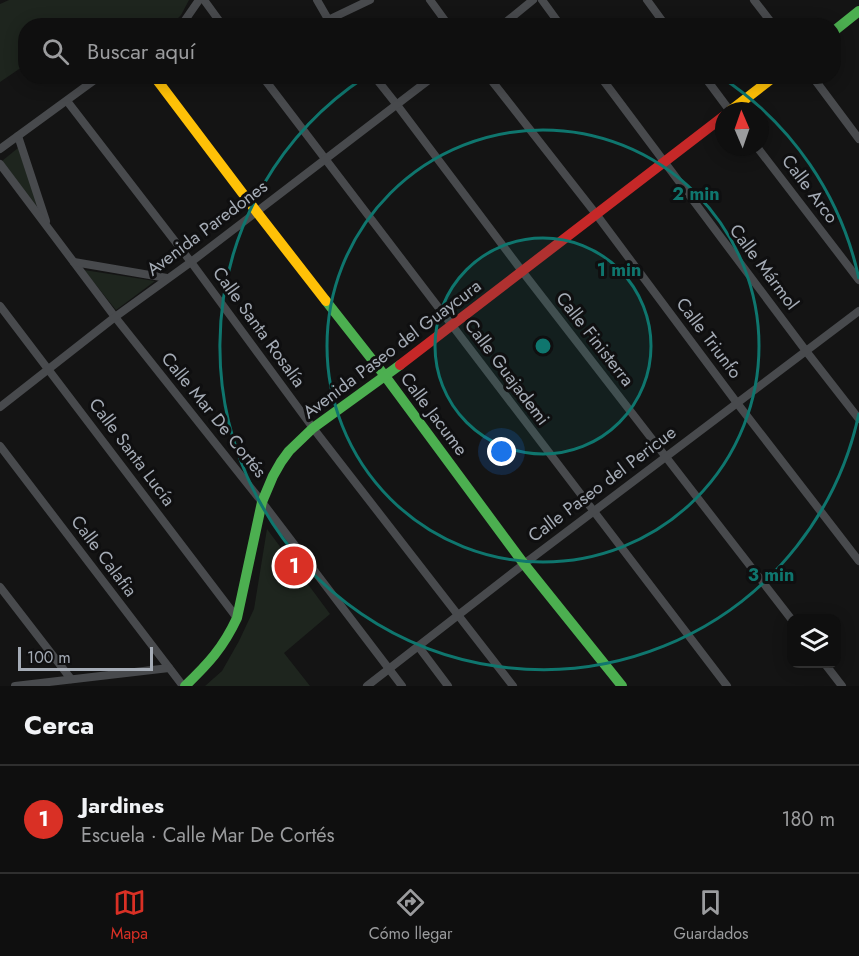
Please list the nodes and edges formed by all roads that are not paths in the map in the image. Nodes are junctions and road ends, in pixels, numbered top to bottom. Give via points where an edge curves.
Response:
1 (202, 0) edge
2 (317, 0) edge
3 (370, 0) edge
4 (430, 0) edge
5 (533, 0) edge
6 (542, 0) edge
7 (647, 0) edge
8 (754, 0) edge
9 (859, 11) edge
10 (187, 18) edge
11 (217, 18) edge
12 (327, 18) edge
13 (339, 18) edge
14 (443, 18) edge
15 (511, 18) edge
16 (555, 18) edge
17 (660, 18) edge
18 (768, 18) edge
19 (841, 25) edge
20 (89, 84) edge
21 (160, 84) edge
22 (268, 84) edge
23 (380, 84) edge
24 (424, 84) edge
25 (494, 84) edge
26 (606, 84) edge
27 (710, 84) edge
28 (765, 84) edge
29 (818, 84) edge
30 (67, 101) junction
31 (723, 102) edge
32 (742, 102) edge
33 (397, 105) junction
34 (715, 123) edge
35 (18, 136) junction
36 (859, 139) edge
37 (0, 149) edge
38 (765, 156) edge
39 (326, 159) junction
40 (664, 162) junction
41 (0, 164) edge
42 (256, 211) junction
43 (597, 214) junction
44 (48, 228) junction
45 (74, 262) junction
46 (191, 262) junction
47 (522, 271) junction
48 (167, 278) junction
49 (859, 280) edge
50 (0, 306) edge
51 (859, 311) edge
52 (115, 317) junction
53 (452, 326) junction
54 (806, 351) junction
55 (49, 369) junction
56 (386, 376) junction
57 (737, 403) junction
58 (0, 407) edge
59 (859, 419) edge
60 (313, 428) junction
61 (0, 446) edge
62 (665, 457) junction
63 (262, 502) junction
64 (594, 511) junction
65 (859, 561) edge
66 (524, 564) junction
67 (0, 586) edge
68 (787, 614) edge
69 (459, 615) junction
70 (237, 618) junction
71 (418, 646) junction
72 (169, 668) junction
73 (829, 668) edge
74 (389, 669) junction
75 (71, 679) junction
76 (15, 686) edge
77 (184, 686) edge
78 (367, 686) edge
79 (402, 686) edge
80 (448, 686) edge
81 (513, 686) edge
82 (622, 686) edge
83 (728, 686) edge
84 (842, 686) edge

1 - 10 street
1 - 11 street
2 - 12 street
3 - 13 street
4 - 14 street
5 - 15 street
6 - 16 street
7 - 17 street
8 - 18 street
9 - 19 street
20 - 30 street
21 - 42 street, Calle Jacume
22 - 39 street, Calle Guajademi
23 - 33 street, Calle Finisterra
24 - 33 street, Avenida Paredones
25 - 43 street, Calle Triunfo
26 - 40 street, Calle Mármol
27 - 31 street
28 - 32 street
29 - 36 street
30 - 35 street
30 - 46 street, Calle Santa Rosalía
33 - 39 street, Avenida Paredones
33 - 47 street, Calle Finisterra
34 - 40 street, Avenida Paseo del Guaycura
35 - 37 street
35 - 44 street
38 - 49 street, Calle Arco
39 - 42 street, Avenida Paredones
39 - 53 street, Calle Guajademi
40 - 43 street, Avenida Paseo del Guaycura
40 - 54 street, Calle Mármol
41 - 44 street, Calle Mar De Cortés
42 - 46 street, Avenida Paredones
42 - 56 street, Calle Jacume
43 - 47 street, Avenida Paseo del Guaycura
43 - 57 street, Calle Triunfo
44 - 45 street, Calle Mar De Cortés
45 - 48 street
45 - 52 street, Calle Mar De Cortés
46 - 48 street, Avenida Paredones
46 - 60 street, Calle Santa Rosalía
47 - 53 street, Avenida Paseo del Guaycura
47 - 62 street, Calle Finisterra
48 - 52 street, Avenida Paredones
50 - 55 street, Calle Santa Lucía
51 - 54 street, Calle Paseo del Pericue
52 - 55 street, Avenida Paredones
52 - 63 street, Calle Mar De Cortés
53 - 56 street, Avenida Paseo del Guaycura
53 - 64 street, Calle Guajademi
54 - 57 street, Calle Paseo del Pericue
54 - 59 street, Calle Mármol
55 - 58 street, Avenida Paredones
55 - 70 street, Calle Santa Lucía
56 - 60 street, Avenida Paseo del Guaycura
56 - 66 street, Calle Jacume
57 - 62 street, Calle Paseo del Pericue
57 - 65 street, Calle Triunfo
60 - 63 street, Avenida Paseo del Guaycura via 281,462
60 - 69 street, Calle Santa Rosalía
61 - 72 street, Calle Calafia
62 - 64 street, Calle Paseo del Pericue
62 - 68 street, Calle Finisterra
63 - 70 street, Avenida Paseo del Guaycura
63 - 74 street, Calle Mar De Cortés
64 - 66 street, Calle Paseo del Pericue
64 - 83 street, Calle Guajademi
66 - 69 street, Calle Paseo del Pericue
66 - 82 street, Calle Jacume
67 - 75 street
69 - 71 street, Calle Paseo del Pericue
69 - 81 street, Calle Santa Rosalía
70 - 77 street, Avenida Paseo del Guaycura via 218,651
71 - 74 street, Calle Paseo del Pericue
71 - 80 street
72 - 75 street
72 - 77 street, Calle Calafia
73 - 84 street
74 - 78 street, Calle Paseo del Pericue
74 - 79 street, Calle Mar De Cortés
75 - 76 street

